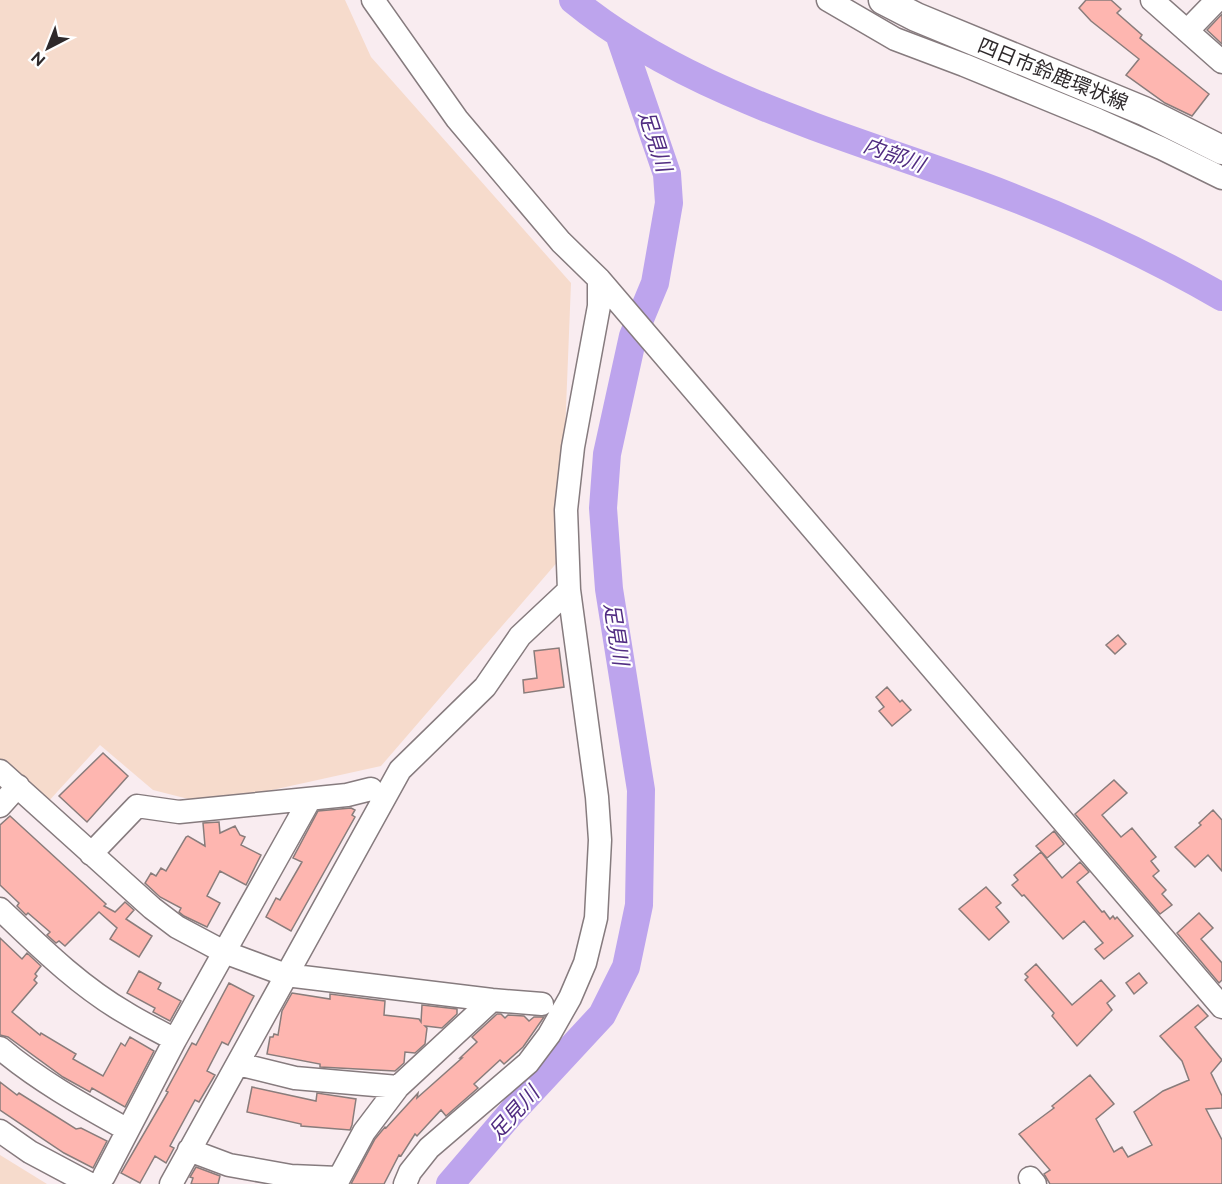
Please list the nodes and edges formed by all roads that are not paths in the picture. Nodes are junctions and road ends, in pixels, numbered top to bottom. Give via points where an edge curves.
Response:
1 (373, 0) edge
2 (828, 0) edge
3 (883, 0) edge
4 (1152, 0) edge
5 (1217, 0) edge
6 (1187, 31) junction
7 (1222, 62) edge
8 (1222, 150) edge
9 (1222, 178) edge
10 (602, 283) junction
11 (569, 590) junction
12 (0, 771) edge
13 (18, 786) junction
14 (371, 789) dead end
15 (310, 799) junction
16 (0, 806) edge
17 (92, 854) junction
18 (0, 909) edge
19 (224, 952) junction
20 (286, 975) junction
21 (492, 1000) junction
22 (542, 1004) dead end
23 (1222, 1007) edge
24 (175, 1040) junction
25 (0, 1048) edge
26 (238, 1064) junction
27 (398, 1087) junction
28 (128, 1130) junction
29 (0, 1131) edge
30 (189, 1150) junction
31 (97, 1180) edge
32 (337, 1181) edge
33 (171, 1184) edge
34 (405, 1184) edge

1 - 10 street via 457,119 561,242
2 - 9 street via 896,39 1098,120
3 - 8 main road, 四日市鈴鹿環状線 via 926,22 1144,111
4 - 6 street
5 - 6 street
6 - 7 street
10 - 11 street via 566,510
10 - 23 street
11 - 20 street via 520,636 485,687 400,770
11 - 34 street via 600,840 596,918 585,963 570,998 528,1064 429,1148
12 - 13 street
13 - 16 street
13 - 17 street
14 - 15 street
15 - 17 street via 179,812 137,806
15 - 19 street
17 - 19 street via 169,921
18 - 24 street via 91,990
19 - 20 street
19 - 24 street
20 - 21 street
20 - 26 street
21 - 22 street
21 - 27 street
24 - 28 street
25 - 28 street via 70,1099
26 - 27 street via 295,1078
26 - 30 street
27 - 32 street via 364,1132
28 - 31 street
29 - 31 street via 30,1152
30 - 32 street via 229,1165
30 - 33 street

